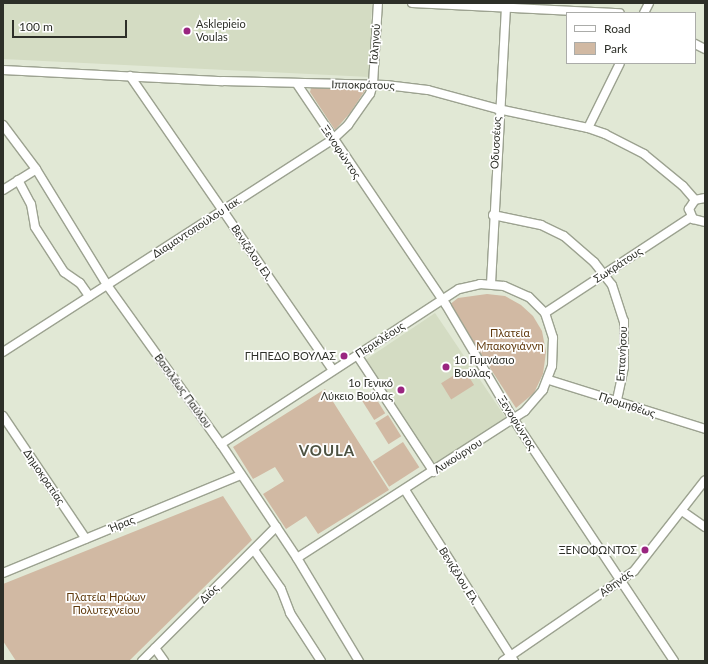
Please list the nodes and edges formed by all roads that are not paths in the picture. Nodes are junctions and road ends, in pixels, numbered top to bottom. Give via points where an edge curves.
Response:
1 (378, 3) edge
2 (412, 3) edge
3 (649, 3) edge
4 (506, 5) edge
5 (606, 12) edge
6 (644, 12) edge
7 (696, 44) edge
8 (705, 49) edge
9 (620, 64) edge
10 (3, 70) edge
11 (130, 76) junction
12 (297, 84) junction
13 (373, 84) junction
14 (498, 109) junction
15 (3, 125) edge
16 (588, 128) junction
17 (332, 140) junction
18 (36, 169) junction
19 (18, 180) junction
20 (3, 190) edge
21 (705, 198) edge
22 (694, 200) junction
23 (222, 210) junction
24 (493, 215) junction
25 (691, 217) junction
26 (705, 222) edge
27 (604, 274) junction
28 (491, 284) junction
29 (107, 285) junction
30 (89, 296) junction
31 (442, 299) junction
32 (545, 313) junction
33 (3, 352) edge
34 (357, 354) junction
35 (333, 370) junction
36 (549, 380) junction
37 (617, 401) junction
38 (3, 416) edge
39 (514, 420) junction
40 (705, 429) edge
41 (221, 444) junction
42 (434, 472) junction
43 (241, 475) junction
44 (705, 480) edge
45 (405, 490) junction
46 (682, 511) junction
47 (276, 527) junction
48 (705, 527) edge
49 (86, 539) junction
50 (254, 550) junction
51 (297, 558) junction
52 (3, 573) edge
53 (621, 581) junction
54 (155, 648) junction
55 (512, 659) edge
56 (142, 661) edge
57 (164, 661) edge
58 (321, 661) edge
59 (359, 661) edge
60 (503, 661) edge
61 (674, 661) edge

1 - 13 street, Γαληνού
2 - 4 street
3 - 6 street
4 - 5 street
4 - 14 street, Οδυσσέως
7 - 8 street
9 - 16 street
10 - 11 street, Ιπποκράτους
11 - 12 street, Ιπποκράτους
11 - 23 street, Βενιζέλου Ελ.
12 - 13 street, Ιπποκράτους
12 - 17 street, Ξενοφώντος
13 - 14 street, Ιπποκράτους via 428,90
13 - 17 street, Διαμαντοπούλου Ιακ. via 370,94 348,125
14 - 16 street, Ιπποκράτους
14 - 24 street, Οδυσσέως
15 - 18 street, Βασιλέως Παύλου
16 - 22 street, Ιπποκράτους via 644,154 682,186
17 - 23 street, Διαμαντοπούλου Ιακ.
17 - 31 street, Ξενοφώντος
18 - 19 street
18 - 29 street, Βασιλέως Παύλου
19 - 20 street
19 - 30 street via 31,204 35,227 64,272 80,283
21 - 22 street
22 - 25 street via 690,206
23 - 29 street, Διαμαντοπούλου Ιακ.
23 - 35 street, Βενιζέλου Ελ.
24 - 27 street, Επτανήσου via 541,225 564,236
24 - 28 street, Οδυσσέως
25 - 26 street via 696,221
25 - 27 street, Σωκράτους
27 - 32 street, Σωκράτους
27 - 37 street, Επτανήσου via 619,299 624,321 624,367
28 - 31 street, Περικλέους via 470,286
28 - 32 street, Περικλέους via 517,291 535,302
29 - 30 street, Διαμαντοπούλου Ιακ.
29 - 41 street, Βασιλέως Παύλου
30 - 33 street, Διαμαντοπούλου Ιακ.
31 - 34 street, Περικλέους
31 - 39 street, Ξενοφώντος
32 - 36 street, Λυκούργου via 554,344
34 - 35 street, Περικλέους
34 - 42 street
35 - 41 street, Περικλέους
36 - 37 street, Προμηθέως
36 - 39 street, Λυκούργου via 533,403
37 - 40 street, Προμηθέως
38 - 49 street, Δημοκρατίας
39 - 42 street, Λυκούργου
39 - 53 street, Ξενοφώντος
41 - 43 street, Βασιλέως Παύλου
42 - 45 street, Λυκούργου
43 - 47 street, Βασιλέως Παύλου
43 - 49 street, Ήρας
44 - 46 street, Αθηνάς
45 - 51 street, Λυκούργου
45 - 55 street, Βενιζέλου Ελ.
46 - 48 street
46 - 53 street, Αθηνάς via 634,571
47 - 50 street, Διός
47 - 51 street, Βασιλέως Παύλου
49 - 52 street, Ήρας
50 - 54 street, Διός
50 - 58 street via 281,589 290,613
51 - 59 street, Βασιλέως Παύλου
53 - 55 street, Αθηνάς
53 - 61 street, Ξενοφώντος
54 - 56 street, Διός
54 - 57 street
55 - 60 street, Αθηνάς

